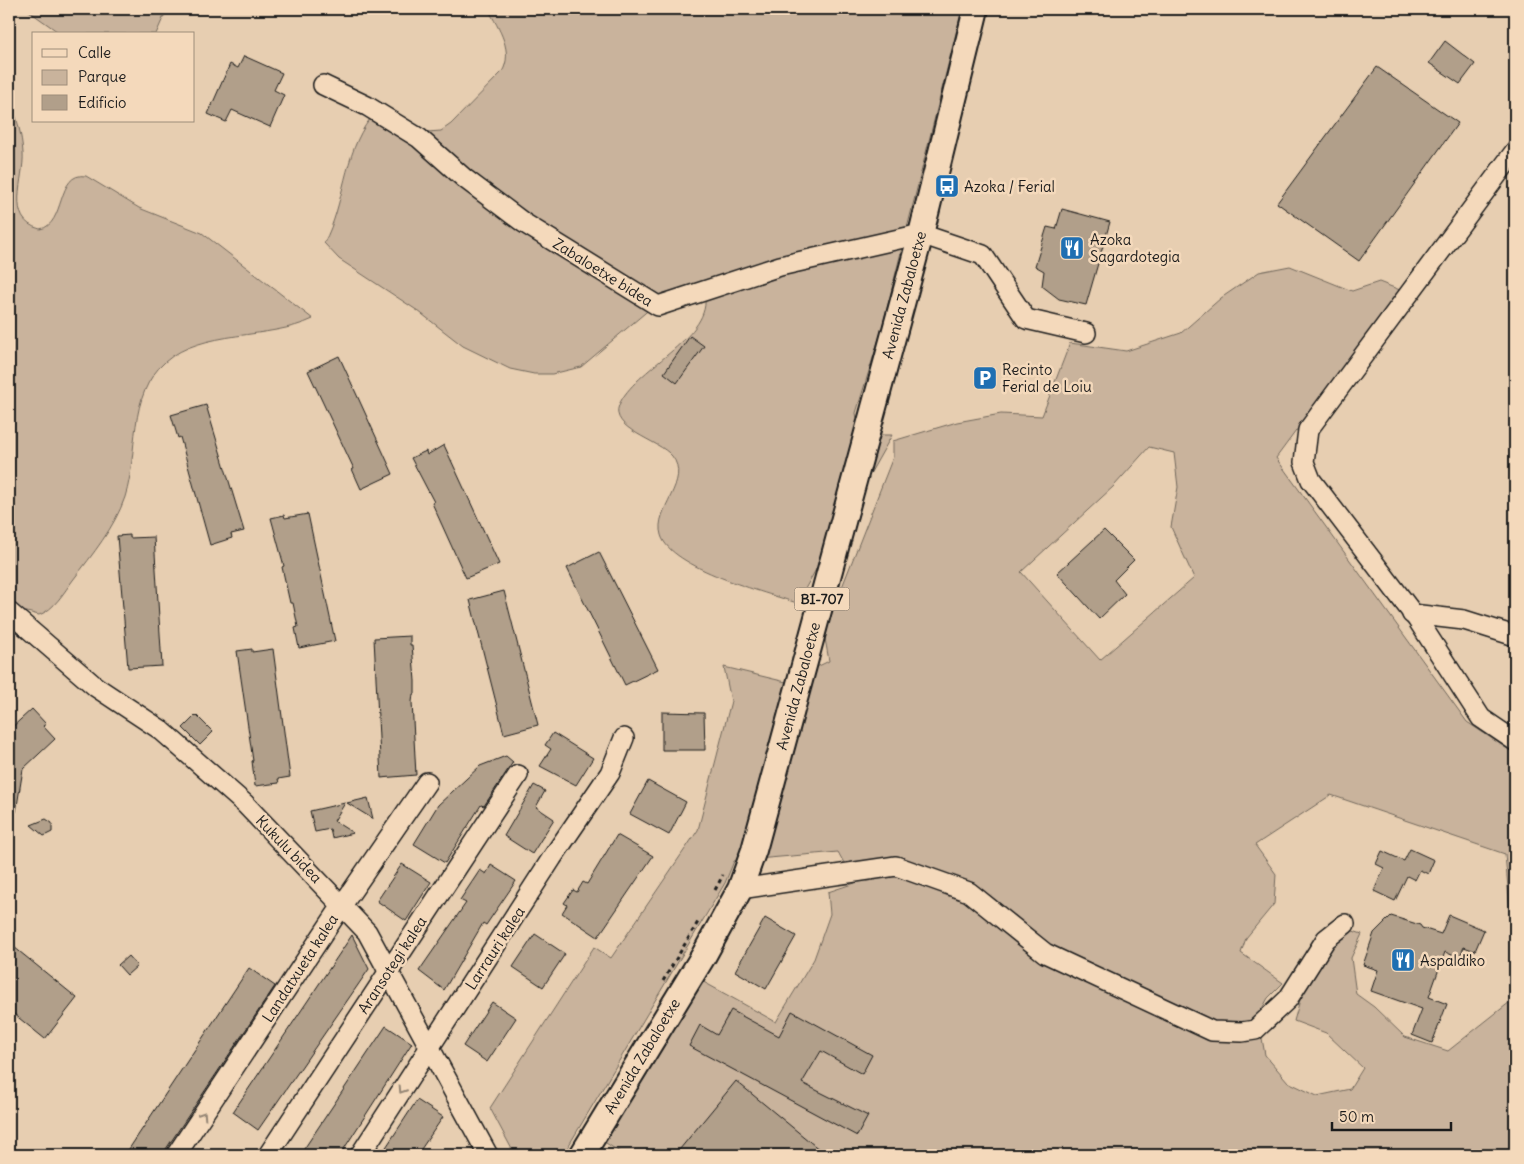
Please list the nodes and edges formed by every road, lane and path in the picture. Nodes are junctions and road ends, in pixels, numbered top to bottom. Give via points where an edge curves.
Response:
1 (976, 9) edge
2 (323, 85) dead end
3 (1515, 151) edge
4 (921, 234) junction
5 (1086, 333) dead end
6 (9, 612) edge
7 (1412, 614) junction
8 (1515, 636) edge
9 (624, 738) dead end
10 (1515, 741) edge
11 (518, 775) dead end
12 (427, 782) dead end
13 (726, 867) dead end
14 (740, 889) junction
15 (714, 892) dead end
16 (343, 904) junction
17 (701, 917) dead end
18 (1345, 924) dead end
19 (388, 971) junction
20 (661, 985) dead end
21 (429, 1049) junction
22 (176, 1155) edge
23 (268, 1155) edge
24 (360, 1155) edge
25 (488, 1155) edge
26 (582, 1155) edge

1 - 4 main road, Avenida Zabaloetxe / BI-707
2 - 4 street, Zabaloetxe bidea via 367,106 419,138 464,178 524,222 658,306 780,266
3 - 7 street via 1308,430 1304,462 1311,480
4 - 5 street via 983,255 1026,319
4 - 14 main road, Avenida Zabaloetxe / BI-707 via 754,850
6 - 16 street, Kukulu bidea via 96,686 168,736 245,804
7 - 8 street via 1464,620
7 - 10 street via 1481,718
9 - 21 street, Larrauri kalea via 610,773
11 - 19 street, Aransotegi kalea
12 - 16 street, Landatxueta kalea
13 - 15 path
14 - 18 street via 896,866 969,892 1045,953 1212,1031 1255,1030 1288,999 1326,939
14 - 26 main road, Avenida Zabaloetxe / BI-707 via 704,955
16 - 19 street, Kukulu bidea via 367,932
22 -> 16 street, Landatxueta kalea
17 - 20 path
19 - 21 street, Kukulu bidea
19 - 23 street, Aransotegi kalea
21 -> 24 street, Larrauri kalea
21 - 25 street, Kukulu bidea

